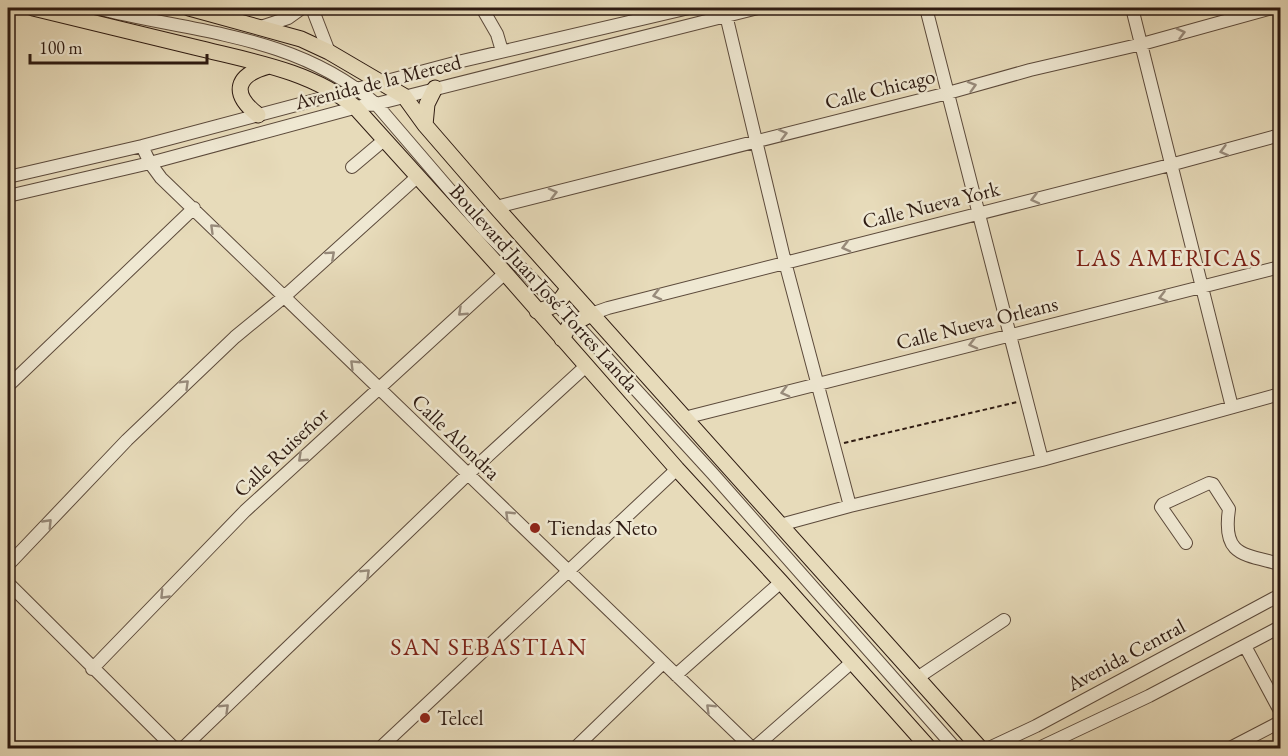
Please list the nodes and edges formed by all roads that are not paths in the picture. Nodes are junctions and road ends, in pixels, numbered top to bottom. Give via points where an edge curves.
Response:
1 (33, 8) edge
2 (96, 8) edge
3 (189, 8) edge
4 (303, 8) edge
5 (312, 8) edge
6 (482, 8) edge
7 (689, 8) edge
8 (758, 8) edge
9 (926, 8) edge
10 (1132, 8) edge
11 (1272, 8) edge
12 (726, 15) junction
13 (259, 27) junction
14 (1142, 44) junction
15 (502, 51) junction
16 (329, 52) junction
17 (269, 66) junction
18 (381, 83) junction
19 (435, 88) junction
20 (358, 89) junction
21 (948, 93) junction
22 (339, 94) junction
23 (404, 96) junction
24 (376, 104) junction
25 (355, 107) junction
26 (258, 115) junction
27 (425, 125) junction
28 (1281, 135) edge
29 (384, 140) junction
30 (755, 141) junction
31 (142, 146) junction
32 (150, 163) junction
33 (1170, 165) junction
34 (352, 167) dead end
35 (8, 177) edge
36 (417, 177) junction
37 (8, 196) edge
38 (496, 207) junction
39 (194, 208) junction
40 (980, 213) junction
41 (785, 262) junction
42 (1281, 267) edge
43 (505, 273) junction
44 (1202, 287) junction
45 (568, 288) junction
46 (285, 296) junction
47 (555, 305) junction
48 (537, 311) junction
49 (591, 314) junction
50 (574, 322) junction
51 (1011, 334) junction
52 (562, 339) junction
53 (586, 366) junction
54 (819, 383) junction
55 (8, 386) edge
56 (379, 389) junction
57 (1281, 394) edge
58 (1232, 407) junction
59 (684, 418) junction
60 (1042, 460) junction
61 (677, 469) junction
62 (467, 475) junction
63 (850, 506) junction
64 (780, 525) junction
65 (1186, 543) dead end
66 (1281, 564) edge
67 (8, 565) edge
68 (568, 571) junction
69 (781, 582) junction
70 (8, 583) edge
71 (1281, 595) edge
72 (1004, 620) dead end
73 (1281, 627) edge
74 (1245, 646) junction
75 (852, 662) junction
76 (663, 663) junction
77 (92, 669) junction
78 (676, 675) junction
79 (917, 678) junction
80 (1281, 711) edge
81 (1281, 722) edge
82 (1030, 728) junction
83 (174, 748) edge
84 (183, 748) edge
85 (380, 748) edge
86 (575, 748) edge
87 (753, 748) edge
88 (929, 748) edge
89 (955, 748) edge
90 (980, 748) edge
91 (989, 748) edge
92 (1040, 748) edge
93 (1230, 748) edge

1 - 17 main road, Boulevard Juan José Torres Landa
2 - 20 street via 208,30 283,50
3 - 13 main road, Boulevard Juan José Torres Landa
4 - 13 street via 288,18
5 - 16 street
6 - 15 street
7 - 15 street, Avenida de la Merced
8 - 12 street, Avenida de la Merced
9 - 21 street
10 - 14 street
14 -> 11 street, Calle Chicago
12 - 19 street, Avenida de la Merced
12 - 30 street
13 - 16 main road, Boulevard Juan José Torres Landa
21 -> 14 street, Calle Chicago
14 - 33 street
15 - 18 street, Avenida de la Merced
16 - 18 main road, Boulevard Juan José Torres Landa
17 - 22 main road, Boulevard Juan José Torres Landa
17 - 26 main road via 247,76 240,90 241,99
18 - 20 street, Avenida de la Merced
18 - 23 main road, Boulevard Juan José Torres Landa
19 - 23 street, Avenida de la Merced
19 - 27 main road via 427,104
20 - 22 street, Avenida de la Merced
20 - 24 street
30 -> 21 street, Calle Chicago
21 - 40 street
22 - 25 main road, Boulevard Juan José Torres Landa
22 - 26 street, Avenida de la Merced
23 - 24 street, Avenida de la Merced
23 - 27 main road, Boulevard Juan José Torres Landa
24 - 25 street, Avenida de la Merced
24 - 47 street via 485,231
25 - 29 main road, Boulevard Juan José Torres Landa
25 - 32 street, Avenida de la Merced
26 - 31 street, Avenida de la Merced
27 - 38 main road, Boulevard Juan José Torres Landa
28 -> 33 street, Calle Nueva York
29 - 34 street
29 - 36 main road, Boulevard Juan José Torres Landa
38 -> 30 street, Calle Chicago
30 - 41 street
31 - 32 street, Calle Alondra
31 - 35 street, Avenida de la Merced
32 - 37 street, Avenida de la Merced
32 - 39 street, Calle Alondra
33 -> 40 street, Calle Nueva York
33 - 44 street
36 - 43 main road, Boulevard Juan José Torres Landa
46 -> 36 street
38 - 45 main road, Boulevard Juan José Torres Landa
46 -> 39 street, Calle Alondra
39 - 55 street
40 -> 41 street, Calle Nueva York
40 - 51 street
41 -> 49 street, Calle Nueva York
41 - 54 street
42 - 44 street, Calle Nueva Orleans
43 - 48 main road, Boulevard Juan José Torres Landa
43 -> 56 street, Calle Ruiseñor
44 -> 51 street, Calle Nueva Orleans
44 - 58 street
45 - 47 main road
45 - 49 main road, Boulevard Juan José Torres Landa
56 -> 46 street, Calle Alondra
67 -> 46 street via 127,440 235,337
47 - 48 main road
47 - 50 street
48 - 52 main road, Boulevard Juan José Torres Landa
49 - 50 main road
49 - 59 main road, Boulevard Juan José Torres Landa
50 - 52 main road
50 - 89 street
51 -> 54 street, Calle Nueva Orleans
51 - 60 street
52 - 53 main road, Boulevard Juan José Torres Landa
53 - 61 main road, Boulevard Juan José Torres Landa
53 - 62 street
54 -> 59 street, Calle Nueva Orleans
54 - 63 street
56 - 62 street, Calle Alondra
56 -> 77 street, Calle Ruiseñor via 245,511
57 - 58 street
58 - 60 street
59 - 64 main road, Boulevard Juan José Torres Landa
60 - 63 street
61 - 68 street
61 - 69 main road, Boulevard Juan José Torres Landa
68 -> 62 street, Calle Alondra
84 -> 62 street
63 - 64 street
64 - 79 main road, Boulevard Juan José Torres Landa
65 - 66 street via 1161,507 1209,483 1229,509 1226,527 1230,544 1242,554
68 - 76 street, Calle Alondra
68 - 85 street
69 - 75 main road, Boulevard Juan José Torres Landa
69 - 78 street
70 - 77 street
71 - 82 street, Avenida Central
72 - 79 street
73 - 74 street
74 - 80 street
74 - 92 street
75 - 87 street
75 - 88 main road, Boulevard Juan José Torres Landa
76 - 78 street, Calle Alondra
76 - 86 street
77 - 83 street
87 -> 78 street, Calle Alondra
79 - 90 main road, Boulevard Juan José Torres Landa
81 - 93 street
82 - 91 street, Avenida Central
82 - 92 street

